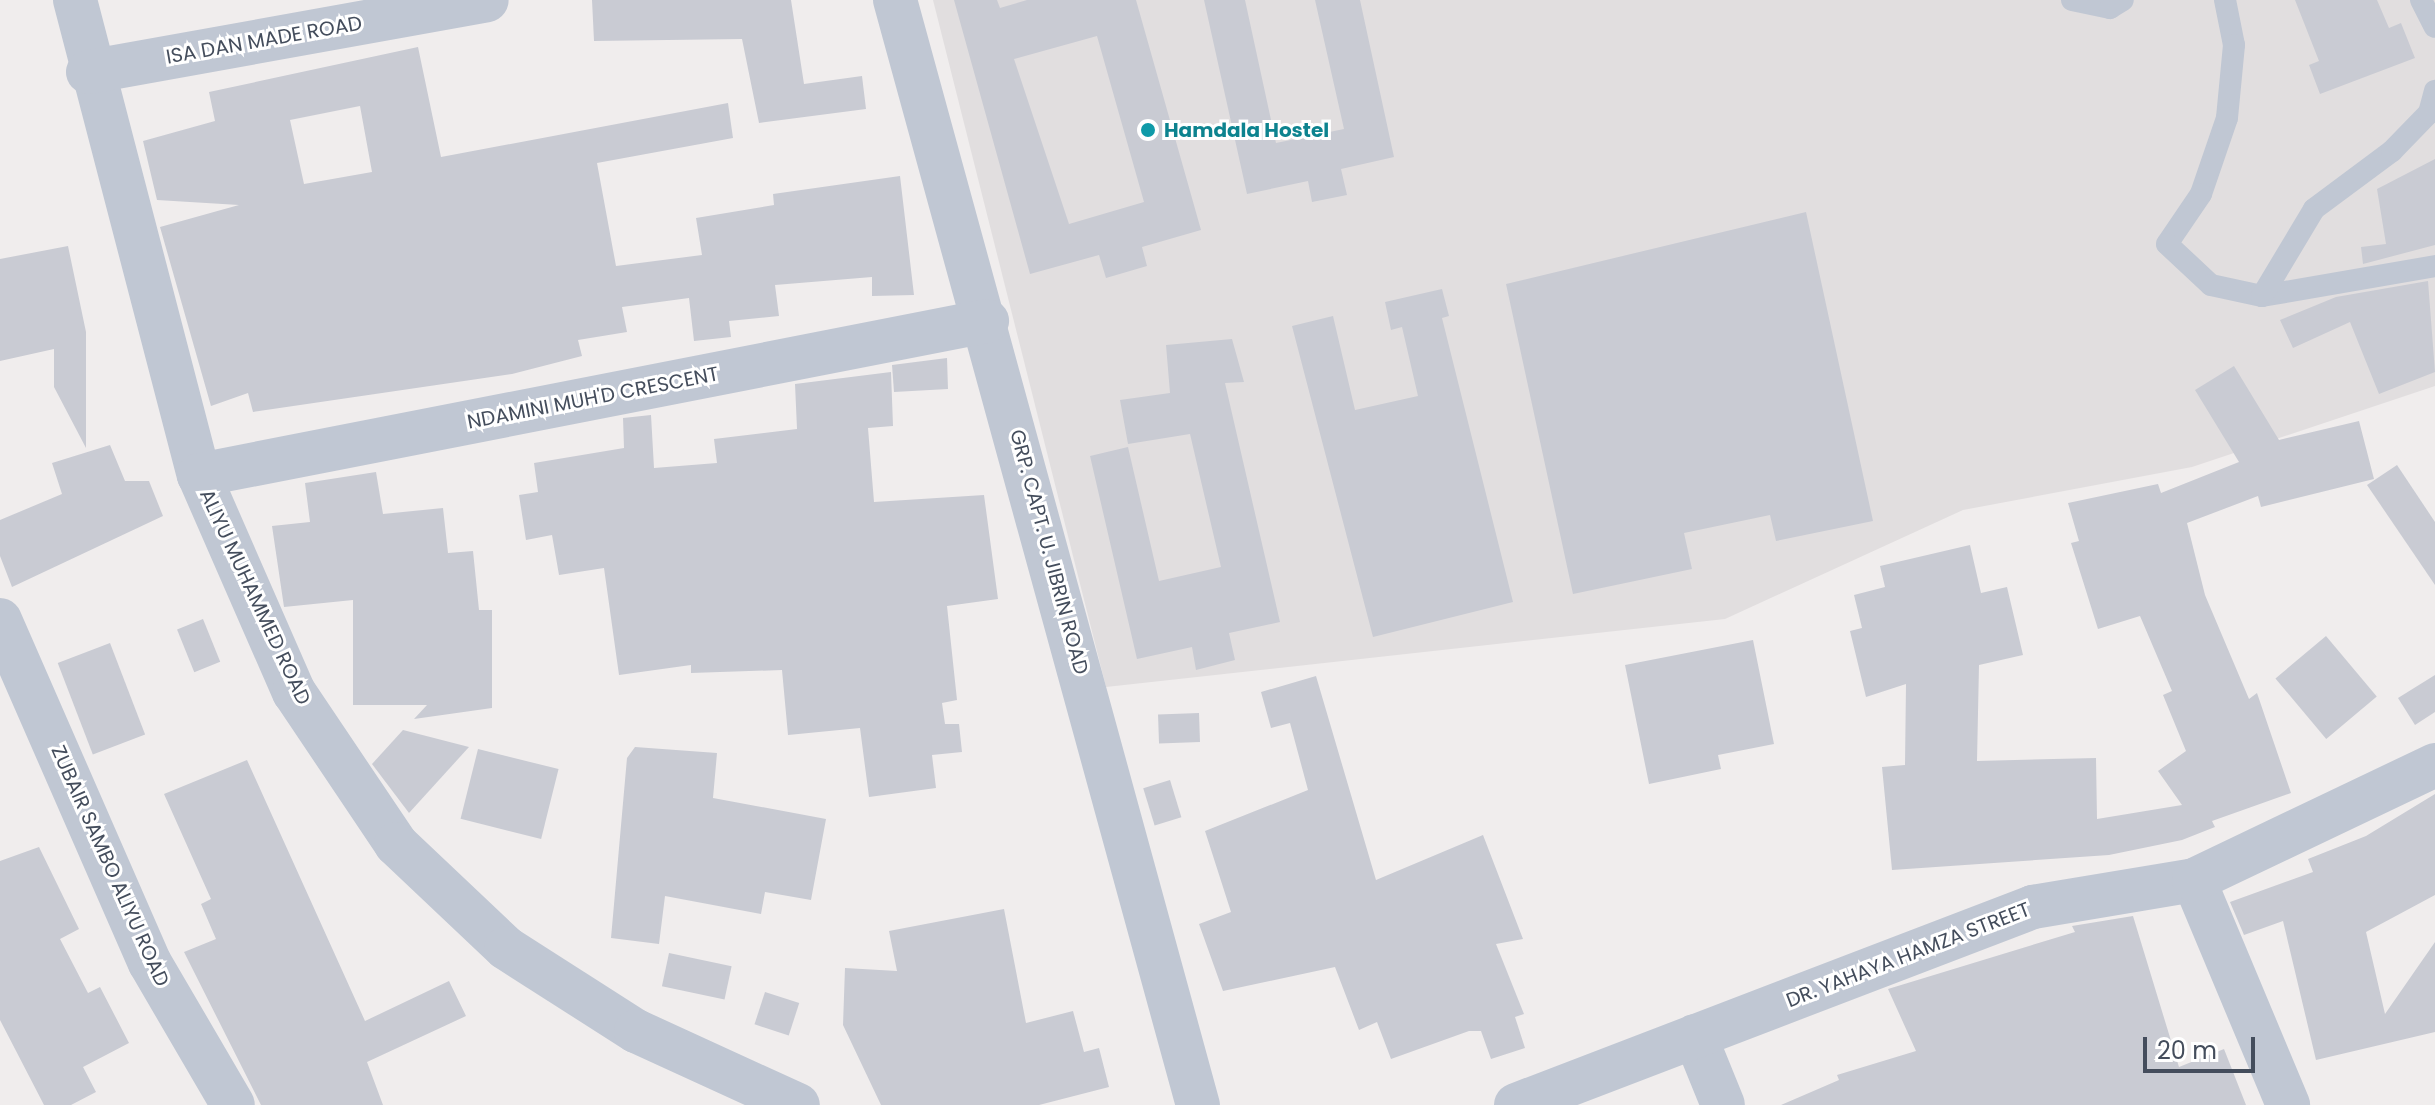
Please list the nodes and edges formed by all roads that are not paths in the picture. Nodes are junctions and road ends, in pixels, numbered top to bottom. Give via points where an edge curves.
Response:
1 (75, 0) edge
2 (487, 0) edge
3 (895, 0) edge
4 (2072, 0) edge
5 (2123, 0) edge
6 (2225, 0) edge
7 (2421, 0) edge
8 (2435, 27) edge
9 (88, 72) junction
10 (2435, 91) edge
11 (2435, 266) edge
12 (2262, 296) junction
13 (987, 321) junction
14 (199, 475) junction
15 (0, 620) edge
16 (2435, 765) edge
17 (2194, 880) junction
18 (1695, 1036) junction
19 (233, 1105) edge
20 (798, 1105) edge
21 (1198, 1105) edge
22 (1516, 1105) edge
23 (1723, 1105) edge
24 (2288, 1105) edge

1 - 9 street, ALIYU MUHAMMED ROAD
2 - 9 street, ISA DAN MADE ROAD
3 - 13 street, GRP. CAPT. U. JIBRIN ROAD
4 - 5 lane via 2110,8
6 - 12 lane via 2234,45 2227,118 2201,194 2167,244 2211,285
7 - 8 lane
9 - 14 street, ALIYU MUHAMMED ROAD
10 - 12 lane via 2429,113 2392,151 2314,209
11 - 12 lane
13 - 14 street, NDAMINI MUH'D CRESCENT
13 - 21 street, GRP. CAPT. U. JIBRIN ROAD
14 - 20 street, ALIYU MUHAMMED ROAD via 294,692 396,844 506,948 636,1031
15 - 19 street, ZUBAIR SAMBO ALIYU ROAD via 150,963
16 - 17 street, DR. YAHAYA HAMZA STREET
17 - 18 street, DR. YAHAYA HAMZA STREET via 2033,907
17 - 24 street
18 - 22 street, DR. YAHAYA HAMZA STREET
18 - 23 street

